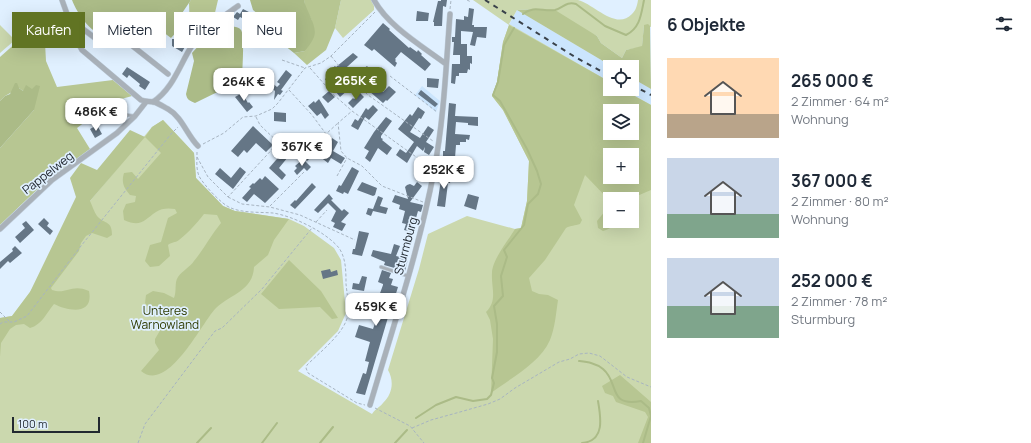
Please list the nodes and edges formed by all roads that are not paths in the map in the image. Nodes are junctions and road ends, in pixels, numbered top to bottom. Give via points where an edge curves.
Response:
1 (62, 0) edge
2 (374, 0) edge
3 (238, 6) dead end
4 (67, 12) edge
5 (450, 14) road end
6 (85, 31) edge
7 (81, 48) edge
8 (446, 64) junction
9 (168, 74) dead end
10 (146, 102) junction
11 (153, 102) junction
12 (135, 116) junction
13 (116, 118) dead end
14 (198, 146) road end
15 (0, 229) edge
16 (381, 267) dead end
17 (408, 276) junction
18 (370, 405) road end

1 - 4 street
2 - 8 street via 378,8 403,32
3 - 11 street via 202,33 166,92
5 - 8 street, Sturmburg
6 - 9 street via 102,41 130,44
7 - 10 street
8 - 17 street, Sturmburg via 436,157 417,247
10 - 11 street
10 - 12 street, Pappelweg
11 - 14 street via 176,115
12 - 13 lane
12 - 15 street, Pappelweg via 108,140 52,180
16 - 17 lane
17 - 18 street, Sturmburg

